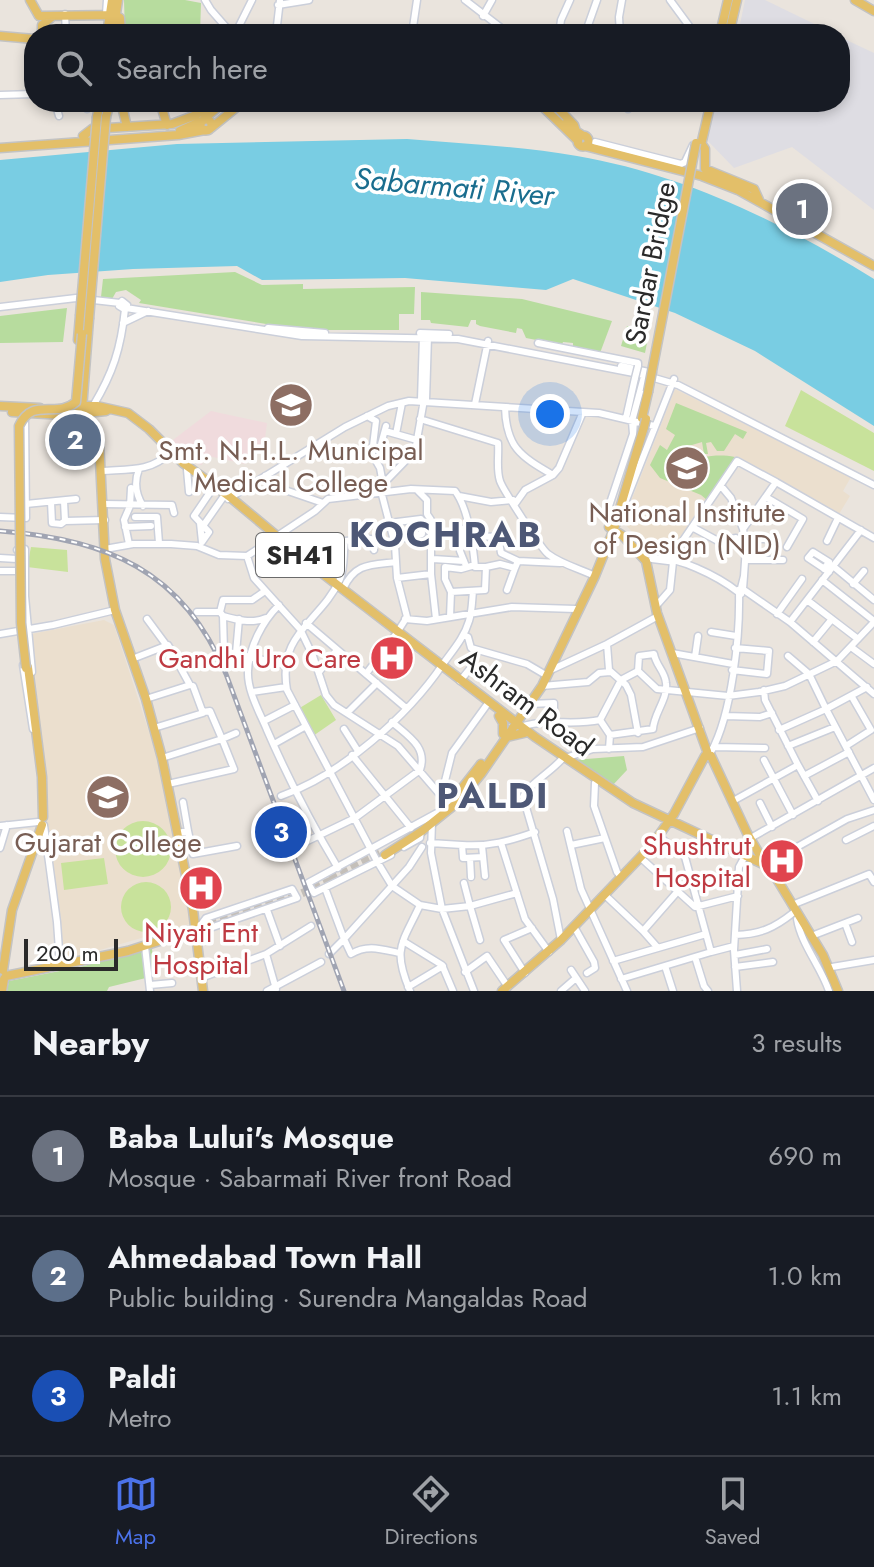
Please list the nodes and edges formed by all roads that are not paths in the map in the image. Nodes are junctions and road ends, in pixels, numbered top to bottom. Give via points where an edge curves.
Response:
1 (30, 0) edge
2 (112, 0) edge
3 (205, 0) edge
4 (252, 0) edge
5 (309, 0) edge
6 (417, 0) edge
7 (465, 0) edge
8 (492, 0) edge
9 (597, 0) edge
10 (622, 0) edge
11 (670, 0) edge
12 (734, 0) edge
13 (855, 0) edge
14 (569, 1) edge
15 (279, 3) edge
16 (874, 11) edge
17 (36, 13) junction
18 (110, 14) junction
19 (60, 15) junction
20 (483, 16) junction
21 (36, 24) edge
22 (42, 24) edge
23 (63, 24) edge
24 (112, 24) edge
25 (224, 24) edge
26 (239, 24) edge
27 (277, 24) edge
28 (413, 24) edge
29 (495, 24) edge
30 (560, 24) edge
31 (590, 24) edge
32 (619, 24) edge
33 (688, 24) edge
34 (728, 24) edge
35 (0, 36) edge
36 (24, 37) edge
37 (24, 94) edge
38 (0, 95) edge
39 (58, 112) edge
40 (101, 112) edge
41 (105, 112) edge
42 (123, 112) edge
43 (163, 112) edge
44 (198, 112) edge
45 (216, 112) edge
46 (222, 112) edge
47 (226, 112) edge
48 (550, 112) edge
49 (552, 112) edge
50 (562, 112) edge
51 (706, 112) edge
52 (59, 116) dead end
53 (102, 117) junction
54 (206, 124) junction
55 (167, 125) junction
56 (127, 127) junction
57 (83, 136) junction
58 (584, 139) junction
59 (699, 144) junction
60 (0, 146) edge
61 (759, 198) junction
62 (874, 265) edge
63 (123, 306) junction
64 (0, 309) edge
65 (148, 311) junction
66 (169, 313) junction
67 (84, 323) junction
68 (123, 323) junction
69 (121, 334) junction
70 (426, 335) junction
71 (490, 342) junction
72 (538, 343) dead end
73 (645, 373) junction
74 (674, 381) junction
75 (85, 390) junction
76 (423, 400) junction
77 (402, 403) junction
78 (477, 404) junction
79 (95, 405) junction
80 (505, 407) junction
81 (80, 408) junction
82 (0, 409) edge
83 (106, 411) junction
84 (21, 412) junction
85 (583, 412) junction
86 (367, 416) junction
87 (420, 419) junction
88 (376, 421) junction
89 (640, 422) junction
90 (99, 425) junction
91 (385, 427) junction
92 (506, 430) junction
93 (399, 435) junction
94 (417, 440) junction
95 (99, 441) junction
96 (498, 443) junction
97 (399, 444) dead end
98 (389, 452) dead end
99 (169, 453) junction
100 (139, 469) junction
101 (187, 470) junction
102 (102, 471) junction
103 (553, 475) junction
104 (265, 476) junction
105 (776, 482) junction
106 (874, 483) edge
107 (721, 486) junction
108 (131, 488) dead end
109 (213, 488) junction
110 (382, 488) junction
111 (415, 490) junction
112 (189, 492) dead end
113 (459, 496) junction
114 (227, 497) junction
115 (766, 497) junction
116 (76, 499) dead end
117 (64, 501) junction
118 (51, 502) junction
119 (514, 502) junction
120 (323, 503) junction
121 (26, 504) junction
122 (104, 504) junction
123 (130, 506) junction
124 (143, 506) junction
125 (174, 513) dead end
126 (0, 517) edge
127 (135, 517) dead end
128 (19, 518) junction
129 (838, 518) junction
130 (105, 520) junction
131 (65, 521) junction
132 (613, 522) junction
133 (389, 523) junction
134 (151, 526) dead end
135 (125, 527) junction
136 (692, 527) junction
137 (743, 529) junction
138 (861, 530) junction
139 (470, 532) junction
140 (274, 536) junction
141 (736, 538) dead end
142 (874, 538) edge
143 (744, 539) junction
144 (772, 539) dead end
145 (335, 540) dead end
146 (394, 540) junction
147 (827, 541) dead end
148 (159, 543) junction
149 (129, 544) junction
150 (787, 547) dead end
151 (105, 549) junction
152 (374, 550) dead end
153 (247, 556) junction
154 (0, 558) edge
155 (17, 559) junction
156 (433, 559) junction
157 (650, 560) junction
158 (746, 560) junction
159 (783, 560) dead end
160 (670, 561) junction
161 (396, 562) junction
162 (465, 564) junction
163 (516, 564) junction
164 (567, 564) junction
165 (475, 565) junction
166 (486, 567) junction
167 (828, 569) junction
168 (0, 571) edge
169 (17, 571) junction
170 (864, 571) dead end
171 (323, 573) junction
172 (431, 574) junction
173 (593, 576) junction
174 (397, 578) junction
175 (802, 579) dead end
176 (822, 580) junction
177 (853, 584) junction
178 (338, 587) junction
179 (874, 588) edge
180 (507, 590) dead end
181 (265, 591) junction
182 (473, 591) junction
183 (741, 591) junction
184 (451, 592) junction
185 (871, 598) edge
186 (807, 600) junction
187 (279, 605) junction
188 (656, 606) junction
189 (576, 609) junction
190 (115, 610) junction
191 (197, 612) dead end
192 (471, 613) junction
193 (222, 614) junction
194 (777, 614) junction
195 (658, 616) junction
196 (450, 617) junction
197 (266, 618) junction
198 (147, 619) dead end
199 (239, 619) junction
200 (405, 619) junction
201 (436, 619) junction
202 (832, 619) junction
203 (790, 622) junction
204 (874, 622) edge
205 (303, 626) junction
206 (27, 630) junction
207 (18, 631) junction
208 (397, 632) junction
209 (711, 632) dead end
210 (0, 634) edge
211 (463, 635) junction
212 (698, 636) dead end
213 (736, 636) junction
214 (858, 639) junction
215 (813, 642) junction
216 (607, 644) junction
217 (167, 646) junction
218 (851, 647) junction
219 (735, 648) junction
220 (337, 650) junction
221 (236, 653) junction
222 (672, 653) junction
223 (251, 655) junction
224 (788, 656) dead end
225 (695, 657) junction
226 (132, 659) junction
227 (837, 661) junction
228 (874, 664) edge
229 (285, 665) junction
230 (473, 665) dead end
231 (441, 667) junction
232 (733, 667) junction
233 (638, 671) junction
234 (319, 672) junction
235 (547, 672) junction
236 (610, 672) junction
237 (366, 674) junction
238 (809, 674) junction
239 (621, 680) junction
240 (460, 681) junction
241 (377, 683) junction
242 (558, 684) junction
243 (190, 685) junction
244 (542, 686) junction
245 (286, 687) junction
246 (867, 687) junction
247 (764, 690) junction
248 (666, 691) junction
249 (252, 692) junction
250 (688, 694) junction
251 (874, 694) edge
252 (728, 696) junction
253 (852, 697) junction
254 (146, 699) junction
255 (554, 703) junction
256 (529, 704) junction
257 (295, 705) junction
258 (486, 706) junction
259 (406, 708) junction
260 (826, 709) junction
261 (202, 712) junction
262 (521, 712) junction
263 (347, 713) junction
264 (772, 713) junction
265 (500, 715) junction
266 (725, 716) junction
267 (554, 720) junction
268 (600, 720) junction
269 (264, 721) junction
270 (392, 722) junction
271 (306, 726) junction
272 (518, 726) junction
273 (835, 727) junction
274 (154, 728) junction
275 (700, 728) junction
276 (344, 729) dead end
277 (873, 729) edge
278 (779, 730) junction
279 (236, 733) dead end
280 (380, 733) junction
281 (638, 733) junction
282 (505, 735) junction
283 (610, 735) junction
284 (36, 736) junction
285 (222, 739) junction
286 (274, 744) junction
287 (788, 746) junction
288 (765, 748) dead end
289 (609, 749) junction
290 (847, 749) junction
291 (355, 753) junction
292 (709, 754) junction
293 (162, 758) junction
294 (563, 758) junction
295 (764, 760) dead end
296 (798, 765) junction
297 (874, 768) edge
298 (420, 770) junction
299 (331, 771) junction
300 (804, 776) junction
301 (861, 776) junction
302 (774, 778) junction
303 (595, 783) junction
304 (168, 784) junction
305 (294, 791) junction
306 (438, 792) junction
307 (281, 796) dead end
308 (385, 797) junction
309 (874, 800) edge
310 (733, 801) junction
311 (818, 801) junction
312 (183, 802) dead end
313 (760, 803) dead end
314 (448, 804) junction
315 (871, 811) edge
316 (793, 815) junction
317 (355, 818) junction
318 (434, 818) junction
319 (41, 822) junction
320 (671, 822) junction
321 (874, 825) edge
322 (3, 826) edge
323 (772, 827) junction
324 (188, 831) junction
325 (567, 831) dead end
326 (535, 832) junction
327 (178, 833) junction
328 (417, 833) junction
329 (319, 836) junction
330 (605, 838) junction
331 (661, 838) junction
332 (748, 840) junction
333 (846, 840) dead end
334 (501, 843) junction
335 (433, 844) junction
336 (462, 845) junction
337 (571, 845) junction
338 (237, 846) dead end
339 (482, 846) junction
340 (295, 847) dead end
341 (0, 848) edge
342 (371, 851) junction
343 (386, 852) tunnel mouth
344 (483, 857) junction
345 (745, 857) junction
346 (470, 858) junction
347 (642, 859) junction
348 (378, 863) junction
349 (761, 865) junction
350 (338, 868) junction
351 (509, 868) junction
352 (501, 871) dead end
353 (739, 872) junction
354 (871, 873) edge
355 (485, 876) dead end
356 (471, 877) dead end
357 (621, 877) junction
358 (874, 882) edge
359 (464, 883) dead end
360 (392, 886) junction
361 (325, 888) junction
362 (678, 891) junction
363 (517, 893) junction
364 (738, 896) junction
365 (607, 897) junction
366 (420, 905) junction
367 (470, 906) junction
368 (699, 906) junction
369 (442, 909) junction
370 (193, 910) junction
371 (267, 910) junction
372 (591, 913) junction
373 (858, 918) dead end
374 (799, 919) junction
375 (845, 923) junction
376 (201, 925) junction
377 (311, 926) dead end
378 (532, 928) junction
379 (576, 930) junction
380 (643, 931) junction
381 (180, 932) junction
382 (706, 934) junction
383 (735, 935) junction
384 (814, 935) junction
385 (344, 939) junction
386 (480, 940) dead end
387 (561, 940) junction
388 (403, 941) junction
389 (852, 942) dead end
390 (145, 946) junction
391 (280, 946) junction
392 (734, 946) junction
393 (658, 948) junction
394 (767, 949) dead end
395 (549, 952) junction
396 (711, 952) junction
397 (399, 953) junction
398 (266, 954) junction
399 (329, 954) dead end
400 (351, 954) junction
401 (735, 955) junction
402 (695, 957) junction
403 (874, 960) edge
404 (613, 961) junction
405 (321, 962) dead end
406 (773, 962) dead end
407 (60, 964) junction
408 (354, 965) dead end
409 (443, 966) junction
410 (665, 966) junction
411 (735, 967) junction
412 (832, 967) junction
413 (571, 970) dead end
414 (465, 972) junction
415 (525, 973) junction
416 (587, 973) dead end
417 (3, 974) edge
418 (203, 977) junction
419 (576, 978) junction
420 (621, 979) junction
421 (172, 983) dead end
422 (150, 988) edge
423 (276, 989) edge
424 (409, 989) edge
425 (505, 990) edge
426 (2, 991) edge
427 (204, 991) edge
428 (267, 991) edge
429 (453, 991) edge
430 (474, 991) edge
431 (561, 991) edge
432 (585, 991) edge
433 (627, 991) edge
434 (673, 991) edge
435 (708, 991) edge
436 (737, 991) edge
437 (832, 991) edge

1 - 17 main road
2 - 18 main road
3 - 25 street
4 - 26 street
5 - 15 street
6 - 28 street
7 - 20 street
8 - 20 street
9 - 31 street
10 - 32 street
11 - 33 street
12 - 34 main road
13 - 16 main road
14 - 30 street
15 - 27 street
17 - 19 main road
17 - 21 main road
18 - 19 main road
18 - 24 main road
19 - 22 main road
19 - 23 street
20 - 29 street
35 - 36 main road
37 - 38 street
39 - 52 street
40 - 53 main road
41 - 53 main road
42 - 56 main road
43 - 55 main road
44 - 55 main road
45 - 54 main road
46 - 54 main road
47 - 54 main road
48 - 58 main road
49 - 58 main road
50 - 58 main road
51 - 59 main road, Sardar Bridge
53 - 67 main road, bridge
54 - 57 main road via 177,132
54 - 60 main road via 178,135
55 - 56 main road
56 - 57 main road via 92,129
57 - 60 main road
58 - 59 street via 681,164 693,144
58 - 61 main road
59 - 61 main road via 705,149 705,169 754,189
59 - 89 main road, Sardar Bridge, bridge
61 - 62 main road
63 - 64 street via 80,302
63 - 65 street
63 - 66 street
63 - 68 street
63 - 69 street
65 - 66 street
65 - 68 street
66 - 70 street via 302,334
67 - 75 main road
67 - 81 main road
67 - 284 main road, bridge via 78,404 67,411 35,413 23,426 24,622
68 - 69 street
69 - 79 street
70 - 71 street
70 - 76 street
71 - 73 street
71 - 78 street
72 - 89 street, bridge via 638,363
73 - 74 street
73 - 89 street
74 - 89 street
74 - 106 street
75 - 79 main road
75 - 81 main road
76 - 77 street
76 - 78 street
76 - 87 street
77 - 86 street
77 - 93 street
78 - 80 street
79 - 81 main road, Ashram Road
79 - 83 main road, Ashram Road
79 - 90 main road
79 - 99 main road, Ashram Road / SH41 via 128,413
80 - 85 street
80 - 92 street
81 - 82 main road, Ashram Road
81 - 84 main road, Ashram Road
81 - 95 main road
82 - 84 main road, Ashram Road
83 - 90 main road
83 - 99 main road, Ashram Road via 127,416
84 - 121 street
84 - 128 street
85 - 89 street
85 - 103 street
86 - 88 street
86 - 104 street
87 - 94 street
87 - 96 street
88 - 91 street
88 - 110 street via 372,454
89 - 132 main road, Sardar Bridge
89 - 132 street via 624,509
89 - 132 street via 608,509
90 - 95 main road
91 - 93 street
91 - 98 street via 380,448
92 - 96 street
92 - 103 street via 526,458
93 - 94 street
93 - 97 street
94 - 110 street via 412,457
95 - 102 main road
96 - 119 street via 499,478
99 - 100 street via 159,464
99 - 101 main road, Ashram Road
99 - 114 main road, Ashram Road / SH41
100 - 102 street
100 - 124 street via 136,484
101 - 109 main road, Ashram Road
101 - 112 street
102 - 122 main road
103 - 119 street
104 - 114 street
104 - 120 street via 285,490
105 - 107 street via 737,461
105 - 115 street
105 - 129 street
107 - 136 street
107 - 137 street
108 - 123 street
109 - 114 main road, Ashram Road
109 - 114 street via 195,514 201,525
110 - 111 street
110 - 120 street
110 - 133 street
111 - 113 street via 455,491
111 - 156 street via 427,500
113 - 119 street
113 - 139 street
114 - 140 main road, Ashram Road / SH41
115 - 137 street
115 - 150 street via 803,519
116 - 117 street
117 - 118 street
117 - 131 street
118 - 121 street
118 - 131 street via 52,523
119 - 164 street via 547,554
120 - 140 street
121 - 128 street via 26,518
122 - 123 street
122 - 130 main road
123 - 124 street
123 - 135 street
124 - 125 street via 172,505
126 - 128 street
127 - 148 street via 157,517
129 - 138 street
129 - 147 street
130 - 131 street
130 - 151 main road
132 - 157 main road
132 - 173 main road, Sardar Bridge
133 - 146 street
133 - 146 street via 421,519 422,534
134 - 135 street
135 - 149 street
136 - 141 street via 718,541
136 - 160 street
137 - 143 street
138 - 142 street
138 - 167 street
139 - 162 street via 463,529 460,551
139 - 163 street via 498,537 501,553
139 - 165 street
140 - 153 street
140 - 171 main road, Ashram Road / SH41
140 - 178 main road, Ashram Road
143 - 144 street
143 - 158 street
145 - 171 street via 335,556
146 - 161 street
148 - 149 street
148 - 153 street
149 - 151 street
151 - 190 main road
152 - 178 street via 371,539 345,541
153 - 181 street
154 - 155 street
155 - 169 street
155 - 206 street via 17,549 25,549
156 - 162 street
156 - 172 street
157 - 160 street
157 - 188 main road
158 - 159 street
158 - 183 street
160 - 183 street
160 - 188 street via 670,590
161 - 174 street
161 - 178 street via 364,566
162 - 165 street
162 - 184 street via 461,569 445,567
163 - 164 street
163 - 166 street
163 - 180 street
164 - 173 street
165 - 166 street
166 - 182 street via 485,590
167 - 176 street
167 - 177 street
168 - 169 street
169 - 207 street
170 - 177 street
171 - 178 main road, Ashram Road / SH41
172 - 174 street
172 - 201 street
173 - 189 main road
173 - 235 main road
174 - 200 street
175 - 194 street
176 - 186 street
176 - 204 street
177 - 185 street
178 - 205 street
178 - 208 main road, Ashram Road / SH41
179 - 185 street
181 - 187 street
181 - 193 street via 252,600 223,600
182 - 184 street
182 - 192 street
183 - 194 street
183 - 213 street
184 - 196 street
186 - 202 street
186 - 203 street
187 - 197 street
187 - 205 street
188 - 195 main road
189 - 192 street via 512,607
189 - 235 main road
190 - 206 street
190 - 226 main road
191 - 193 street
192 - 196 street
192 - 211 street
193 - 199 street
193 - 221 street via 224,651
194 - 203 street
195 - 216 street
195 - 222 main road
196 - 201 street
197 - 199 street
197 - 223 street
198 - 217 street
199 - 221 street
200 - 201 street
200 - 208 street
202 - 214 street
202 - 215 street
203 - 215 street
204 - 214 street
205 - 220 street
205 - 229 street
205 - 234 street
206 - 207 street
206 - 284 street
207 - 210 street
207 - 284 street
208 - 231 main road, Ashram Road / SH41
208 - 237 street
209 - 213 street
211 - 231 street
211 - 235 street via 481,653
212 - 225 street
213 - 219 street
214 - 218 street
215 - 227 street
216 - 235 street
216 - 236 street
217 - 226 street
217 - 243 street
218 - 227 street
218 - 228 street
219 - 232 street
219 - 232 street via 769,651 767,674
220 - 234 street
220 - 237 street
221 - 223 street
222 - 225 street
222 - 250 main road
223 - 229 street
223 - 249 street
224 - 238 street
225 - 232 street
226 - 254 main road
227 - 238 street
227 - 246 street
229 - 245 street
230 - 240 street
231 - 240 main road, Ashram Road / SH41
231 - 258 main road, Ashram Road
231 - 259 street
232 - 252 street
233 - 239 street
233 - 248 street
233 - 248 street via 639,656 654,654 664,671
234 - 263 street via 326,695
235 - 244 main road
235 - 262 main road
236 - 239 street
236 - 242 street via 588,682
237 - 241 street
238 - 247 street
238 - 260 street
239 - 268 street
239 - 281 street via 631,695
240 - 265 main road, Ashram Road / SH41
241 - 259 street
241 - 263 street
242 - 244 street
242 - 255 street
243 - 254 street
243 - 261 street
244 - 256 main road
245 - 249 street
245 - 257 street
246 - 251 street
246 - 253 street
247 - 252 street
247 - 264 street
248 - 250 street
248 - 281 street via 653,729
249 - 269 street
250 - 252 street
250 - 275 main road
252 - 266 street
253 - 260 street
253 - 277 street
254 - 274 main road
255 - 256 street
255 - 267 street
256 - 262 main road
257 - 269 street
257 - 271 street
258 - 265 main road, Ashram Road
258 - 306 street via 452,753
259 - 270 street
260 - 273 street
260 - 278 street
261 - 274 street
261 - 285 street via 210,711
262 - 265 main road
262 - 272 main road
263 - 280 street
264 - 266 street
264 - 278 street
265 - 272 main road, Ashram Road
265 - 282 main road
266 - 292 street
267 - 268 street
267 - 272 street
268 - 283 street
269 - 286 street
270 - 280 street
270 - 298 street via 417,745 423,756
271 - 286 street
271 - 299 street
272 - 282 main road
272 - 294 main road, Ashram Road
273 - 287 street
273 - 290 street
274 - 293 main road
275 - 289 street via 643,747
275 - 292 main road
276 - 291 street
277 - 290 street
278 - 287 street
279 - 285 street
280 - 291 street
280 - 298 street
281 - 283 street
282 - 314 main road
282 - 318 main road via 458,802
283 - 289 street
284 - 319 main road
285 - 293 street
285 - 304 street via 234,769
286 - 305 street
287 - 296 street
288 - 292 street
289 - 294 street
290 - 300 street
290 - 301 street
291 - 299 street
291 - 308 street
292 - 310 main road
292 - 320 main road
292 - 332 main road
293 - 304 main road
294 - 303 main road, Ashram Road
294 - 320 main road, Ashram Road
294 - 326 street via 523,797
295 - 302 street
296 - 300 street
296 - 302 street
297 - 301 street
298 - 306 street
298 - 308 street
299 - 305 street
299 - 317 street
300 - 311 street
301 - 309 street
301 - 311 street
302 - 310 street
302 - 316 street
303 - 320 main road, Ashram Road
303 - 330 street via 594,806
304 - 327 main road
305 - 307 street
305 - 329 street
306 - 314 street
308 - 317 street
308 - 328 street
310 - 332 main road
311 - 316 street
312 - 324 street
313 - 323 street
314 - 318 main road
315 - 321 street
315 - 349 street
316 - 323 street
317 - 329 street
317 - 342 street
318 - 328 main road
318 - 335 street
319 - 322 street
319 - 407 street
319 - 417 main road via 4,924
320 - 331 main road
320 - 345 main road, Ashram Road
320 - 357 main road
321 - 333 street
322 - 341 street
323 - 332 street
324 - 327 street
324 - 338 street via 193,854
325 - 337 street
326 - 334 street
326 - 387 street
327 - 370 main road
328 - 335 street
328 - 342 street
328 - 343 main road
328 - 348 street
328 - 360 street via 424,844
329 - 340 street
329 - 350 street
330 - 337 street
330 - 357 street
331 - 347 main road
331 - 368 street via 685,857
332 - 345 main road
332 - 349 main road
334 - 339 street
334 - 351 street
335 - 336 street
335 - 369 street
336 - 339 street
336 - 346 street via 463,858
337 - 372 street
339 - 344 street
342 - 348 street
342 - 350 street
344 - 346 street
344 - 355 street
345 - 349 main road, Ashram Road
345 - 353 street
346 - 356 street
347 - 362 street
347 - 365 main road
348 - 360 street
348 - 361 street
349 - 353 street via 747,864
349 - 374 main road, Ashram Road via 775,876
350 - 361 street via 308,883 313,893
351 - 352 street
351 - 363 street
353 - 364 street
354 - 358 street
354 - 374 street
357 - 372 main road
359 - 367 street
360 - 366 street
360 - 385 street
361 - 385 street
362 - 368 street
362 - 380 street
363 - 367 street
363 - 378 street
364 - 368 street
364 - 383 street
365 - 372 main road
365 - 380 street
366 - 369 street
366 - 388 street
367 - 369 street
367 - 386 street
368 - 382 street
369 - 414 street
370 - 376 main road
370 - 381 main road
371 - 376 street via 213,927
371 - 376 street via 297,900 294,889 206,918
371 - 391 street
372 - 379 main road
372 - 387 main road
372 - 404 street
373 - 375 street
374 - 383 street
374 - 384 street
374 - 437 main road, Ashram Road via 830,968
375 - 384 street
375 - 389 street
376 - 381 main road
376 - 390 main road
376 - 418 main road
377 - 391 street
378 - 395 street
378 - 415 street via 504,940
379 - 416 street via 594,962 595,968
379 - 425 main road
380 - 393 street
381 - 407 main road
382 - 393 street
382 - 396 street
383 - 392 street
384 - 412 street
385 - 399 street
385 - 400 street
387 - 395 main road
388 - 397 street
388 - 409 street
390 - 417 main road via 60,967
390 - 422 street
391 - 398 street
392 - 396 street
392 - 401 street
393 - 404 street
394 - 401 street
395 - 415 main road
396 - 402 street
397 - 400 street via 364,947
397 - 424 street
398 - 418 street
398 - 423 street
400 - 408 street
401 - 411 street
402 - 410 street
402 - 435 street
403 - 412 street
404 - 420 street
405 - 423 street
406 - 411 street
407 - 417 main road
409 - 424 street
409 - 429 street
410 - 420 street
410 - 434 street
411 - 436 street
412 - 437 street
413 - 419 street
414 - 425 street via 487,956
414 - 430 street
415 - 425 main road
417 - 426 main road
418 - 427 main road
419 - 431 street
419 - 432 street
420 - 433 street
421 - 422 street
423 - 428 street

